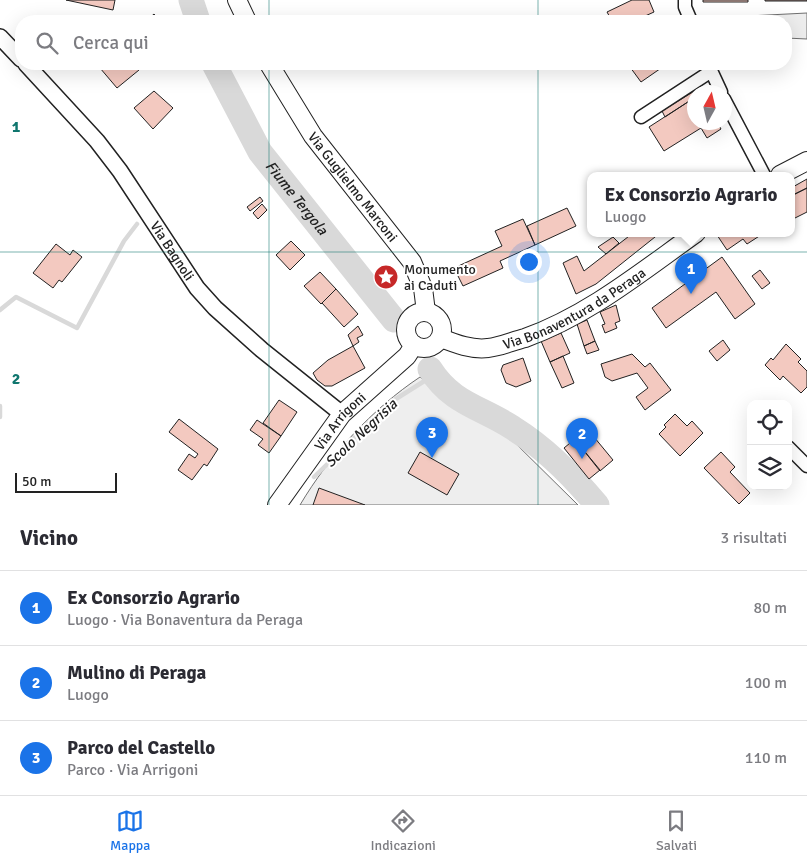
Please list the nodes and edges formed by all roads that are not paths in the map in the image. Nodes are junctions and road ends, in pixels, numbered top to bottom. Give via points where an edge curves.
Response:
1 (238, 0) edge
2 (685, 0) edge
3 (245, 15) edge
4 (688, 15) edge
5 (0, 37) edge
6 (15, 53) edge
7 (31, 70) edge
8 (273, 70) edge
9 (706, 70) edge
10 (710, 70) edge
11 (718, 85) edge
12 (732, 114) edge
13 (641, 117) dead end
14 (807, 161) edge
15 (762, 172) edge
16 (786, 172) edge
17 (690, 237) edge
18 (426, 312) junction
19 (440, 338) junction
20 (414, 345) junction
21 (342, 414) junction
22 (792, 451) edge
23 (807, 466) edge
24 (277, 505) edge

1 - 3 main road
2 - 4 street
5 - 6 street
7 - 21 street, Via Bagnoli via 114,164 196,288 262,350
8 - 18 main road, Via Guglielmo Marconi via 313,136 412,262 423,288
9 - 13 street
10 - 11 street
12 - 15 street
14 - 16 main road
17 - 19 main road, Via Bonaventura da Peraga via 617,290 548,330 489,348 456,344
18 - 19 main road via 440,321
18 - 20 main road via 415,314 408,323 406,334
19 - 20 main road via 427,348
20 - 21 main road, Via Arrigoni via 399,364
21 - 24 main road, Via Arrigoni
22 - 23 street

